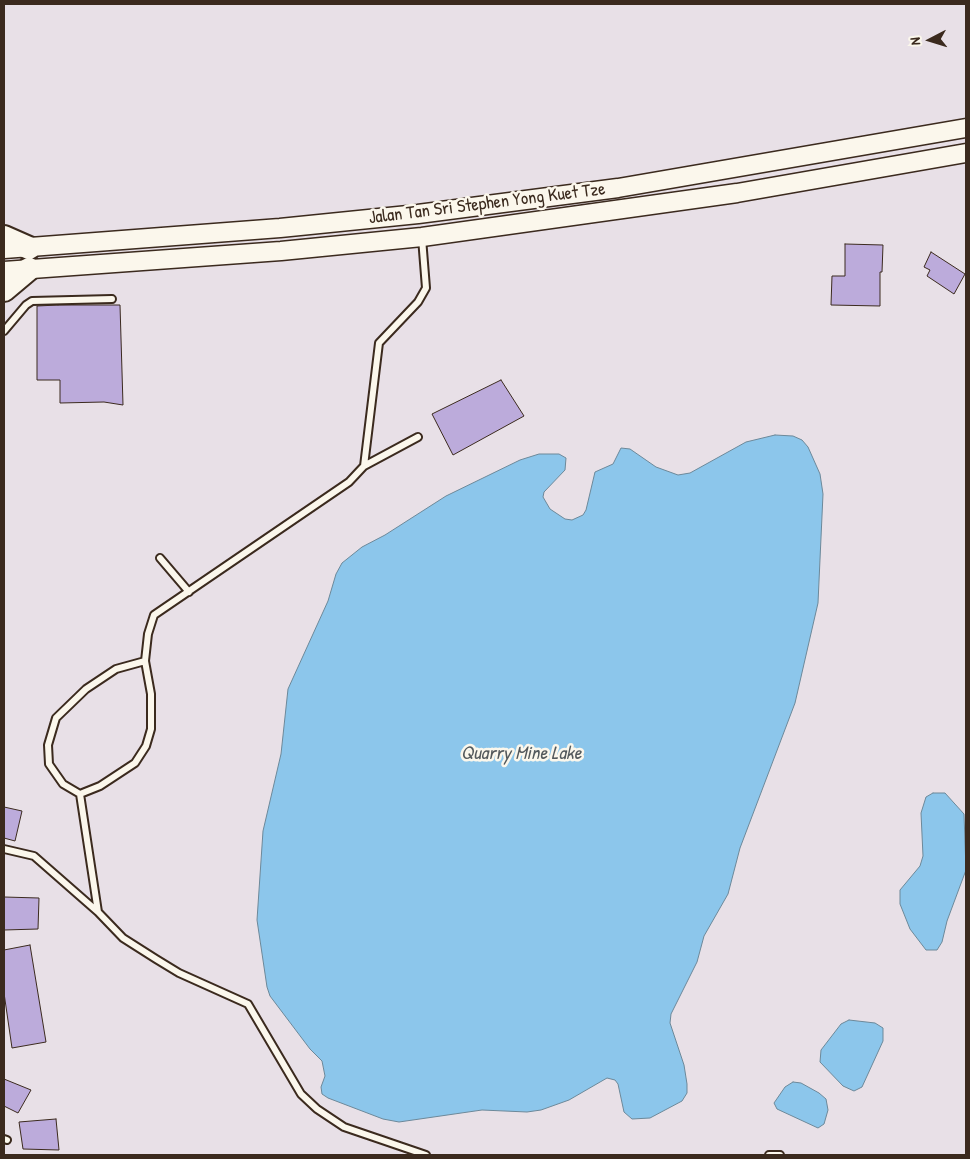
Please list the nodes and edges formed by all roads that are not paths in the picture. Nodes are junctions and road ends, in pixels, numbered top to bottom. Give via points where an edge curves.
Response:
1 (966, 128) edge
2 (966, 153) edge
3 (4, 237) edge
4 (422, 237) junction
5 (4, 249) edge
6 (29, 258) junction
7 (4, 271) edge
8 (4, 290) edge
9 (112, 299) dead end
10 (4, 330) edge
11 (418, 437) dead end
12 (364, 466) junction
13 (160, 558) dead end
14 (189, 592) junction
15 (146, 661) junction
16 (80, 794) junction
17 (4, 849) edge
18 (98, 912) junction
19 (426, 1155) edge
20 (769, 1155) edge
21 (780, 1155) edge

1 - 6 main road, Jalan Tan Sri Stephen Yong Kuet Tze via 618,188
2 - 4 main road, Jalan Tan Sri Stephen Yong Kuet Tze via 737,193
3 - 6 highway
4 - 6 main road, Jalan Tan Sri Stephen Yong Kuet Tze via 281,251
4 - 12 lane via 426,288 418,302 379,343
5 - 6 main road, Jalan Tan Sri Stephen Yong Kuet Tze
6 - 7 main road, Jalan Tan Sri Stephen Yong Kuet Tze
6 - 8 highway
9 - 10 lane via 32,301
11 - 12 lane
12 - 14 lane via 349,482
13 - 14 lane
14 - 15 lane via 154,615 148,634
15 - 16 lane via 151,694 151,729 146,746 134,763 100,786
15 - 16 lane via 116,669 86,689 56,718 48,745 49,764 63,784
16 - 18 lane
17 - 18 lane via 34,856
18 - 19 lane via 124,938 179,974 248,1004 301,1094 316,1109 344,1127
20 - 21 lane

